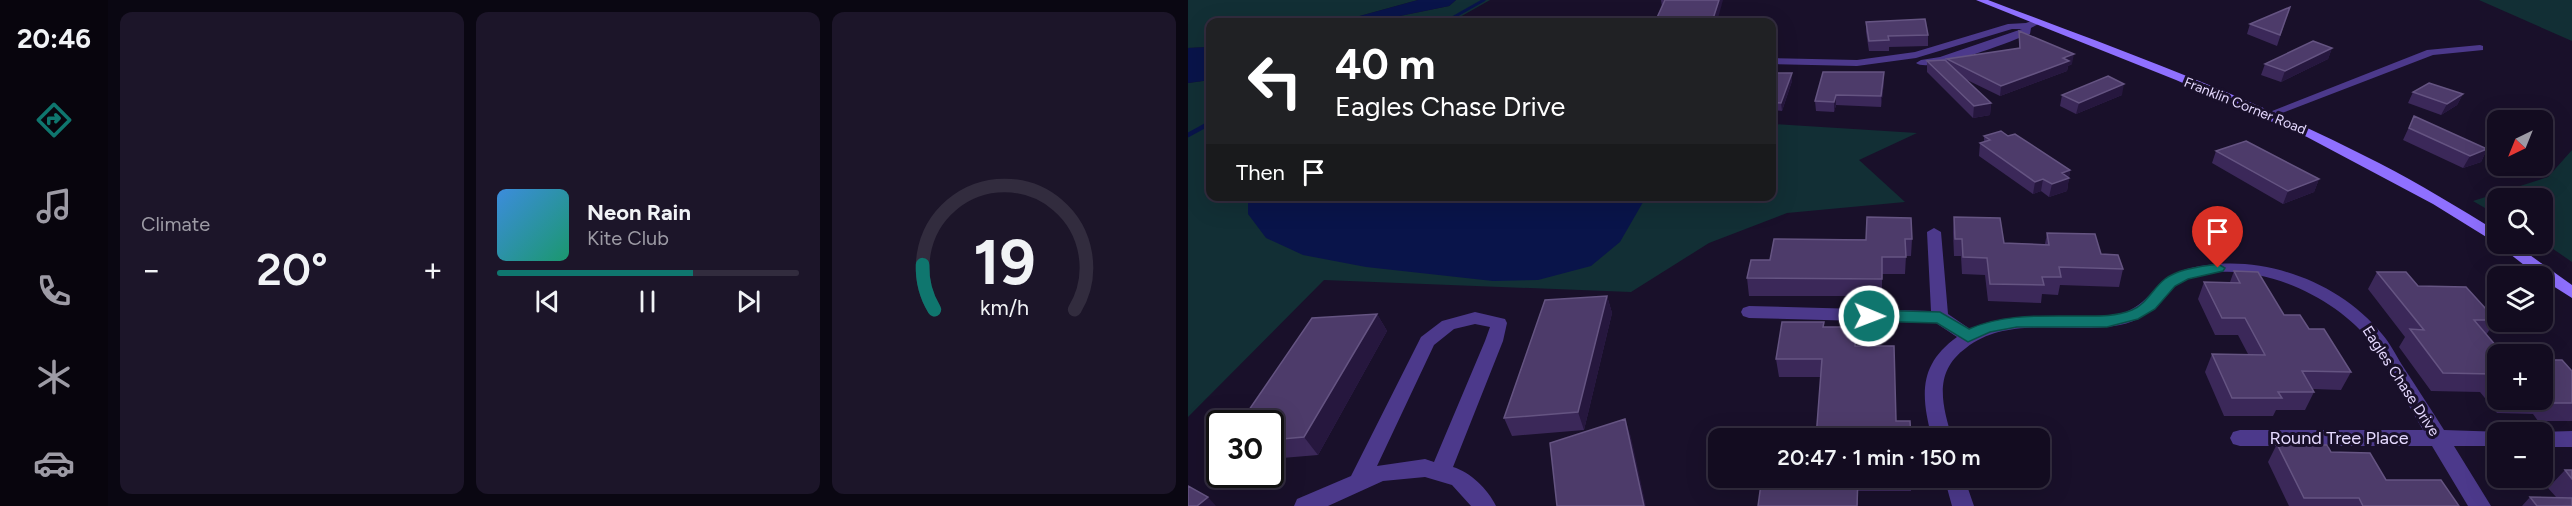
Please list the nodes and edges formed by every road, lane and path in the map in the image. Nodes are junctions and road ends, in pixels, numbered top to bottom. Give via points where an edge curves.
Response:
1 (1980, 0) edge
2 (2032, 24) junction
3 (1986, 34) junction
4 (2000, 41) junction
5 (1953, 45) junction
6 (2480, 48) dead end
7 (1967, 52) junction
8 (1916, 56) junction
9 (1776, 62) edge
10 (1927, 62) junction
11 (1816, 67) junction
12 (1776, 70) edge
13 (2268, 115) junction
14 (1934, 232) dead end
15 (2487, 232) edge
16 (2518, 254) edge
17 (2572, 293) edge
18 (1749, 312) dead end
19 (1940, 318) junction
20 (1968, 336) junction
21 (1939, 428) edge
22 (2240, 438) dead end
23 (2438, 438) junction
24 (2487, 438) edge
25 (2553, 439) edge
26 (2572, 439) edge
27 (1440, 473) junction
28 (1359, 482) junction
29 (1957, 488) edge
30 (1305, 506) edge
31 (1485, 506) edge
32 (1963, 506) edge
33 (2480, 506) edge

1 - 2 main road, Franklin Corner Road
2 - 3 street
2 - 4 street via 2027,32
2 - 13 main road, Franklin Corner Road
3 - 4 street
3 - 5 street
4 - 7 street
5 - 7 street
5 - 8 street
6 - 13 street via 2432,52
7 - 10 street
8 - 10 street
8 - 11 street
9 - 11 street
10 - 11 street via 1865,72
11 - 12 street
13 - 15 main road, Franklin Corner Road via 2391,173
14 - 19 street
16 - 17 main road
18 - 19 street
19 - 20 street
20 - 21 street, Eagles Chase Drive via 1946,355 1936,371 1932,405
20 - 23 street, Eagles Chase Drive via 1987,327 2017,321 2123,319 2150,306 2170,283 2184,275 2218,268 2260,271 2323,294 2363,323
22 - 23 street, Round Tree Place
23 - 24 street, Round Tree Place
23 - 33 street, Eagles Chase Drive
25 - 26 street
27 - 28 street via 1425,468 1381,473
27 - 28 street via 1499,323 1475,318 1448,325 1427,341
27 - 31 street via 1459,478
28 - 30 street
29 - 32 street

